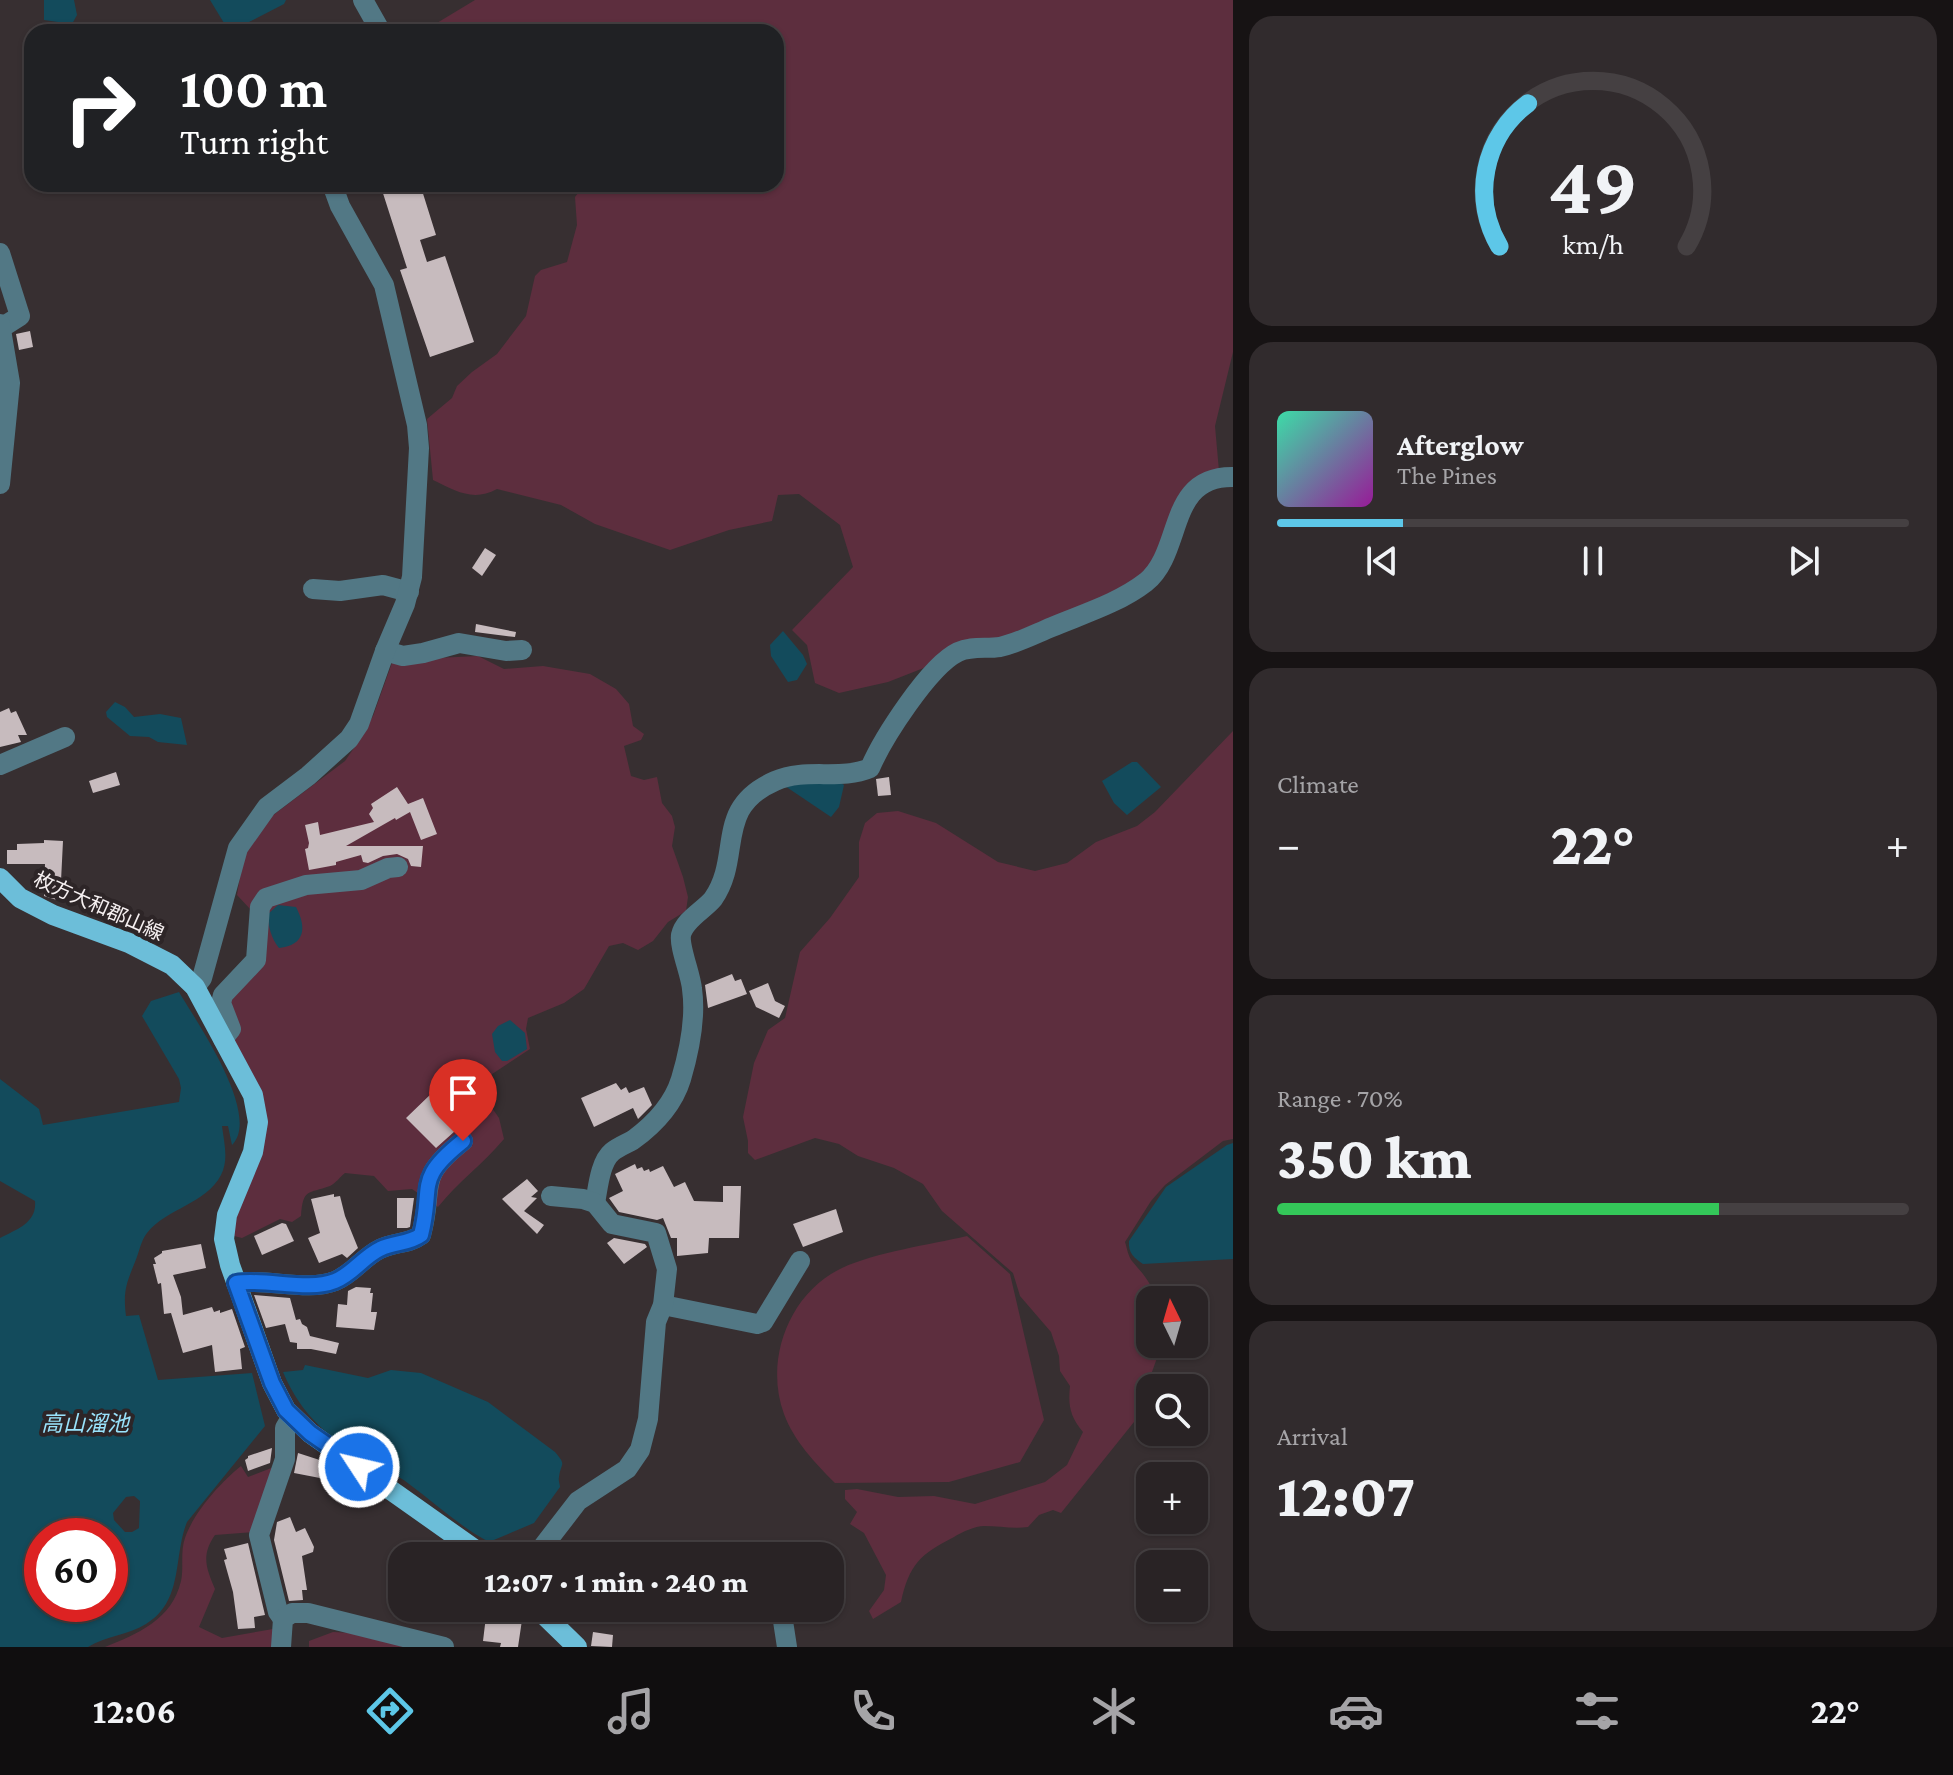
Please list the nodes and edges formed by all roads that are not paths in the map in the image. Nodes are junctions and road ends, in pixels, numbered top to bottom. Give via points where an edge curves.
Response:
1 (363, 0) edge
2 (376, 24) edge
3 (335, 192) edge
4 (0, 253) edge
5 (1, 326) edge
6 (1233, 477) edge
7 (0, 484) edge
8 (313, 589) dead end
9 (409, 592) junction
10 (522, 650) dead end
11 (385, 651) junction
12 (65, 737) dead end
13 (0, 765) edge
14 (398, 867) dead end
15 (0, 878) edge
16 (195, 987) junction
17 (223, 1039) junction
18 (463, 1141) dead end
19 (551, 1196) dead end
20 (595, 1203) junction
21 (800, 1261) dead end
22 (236, 1283) junction
23 (663, 1305) junction
24 (292, 1416) junction
25 (464, 1542) edge
26 (546, 1542) edge
27 (283, 1619) junction
28 (551, 1622) edge
29 (783, 1622) edge
30 (281, 1647) edge
31 (444, 1647) edge
32 (577, 1647) edge
33 (787, 1647) edge

1 - 2 street
3 - 9 street via 384,285 417,425
4 - 5 street via 20,316
5 - 7 street via 10,383
6 - 20 street via 1211,482 1187,497 1159,566 1129,594 1023,639 960,651 945,661 881,742 870,768 856,774 775,780 745,801 735,817 714,898 680,937 693,990 681,1080 657,1120 610,1153
8 - 9 street via 383,585
9 - 11 street
10 - 11 street via 459,643 403,656
11 - 16 street via 349,739 267,807 238,848 202,978
12 - 13 street
14 - 17 street via 361,880 306,885 266,898 260,907 256,960 223,995 231,1029
15 - 16 main road, 枚方大和郡山線 via 20,898 53,915 172,965
16 - 17 main road, 枚方大和郡山線
17 - 22 main road, 枚方大和郡山線 via 253,1095 258,1122 253,1152 227,1215 224,1239
18 - 22 street via 430,1175 424,1226 414,1241 379,1249 331,1283
19 - 20 street
20 - 23 street via 612,1224 656,1233 667,1269
21 - 23 street via 757,1324
22 - 24 main road, 枚方大和郡山線 via 272,1383
23 - 26 street via 656,1322 648,1419 640,1450 627,1469 578,1501
24 - 25 main road, 枚方大和郡山線
24 - 27 street via 285,1428 285,1459 259,1535
27 - 30 street
27 - 31 street via 308,1613
28 - 32 main road
29 - 33 street

